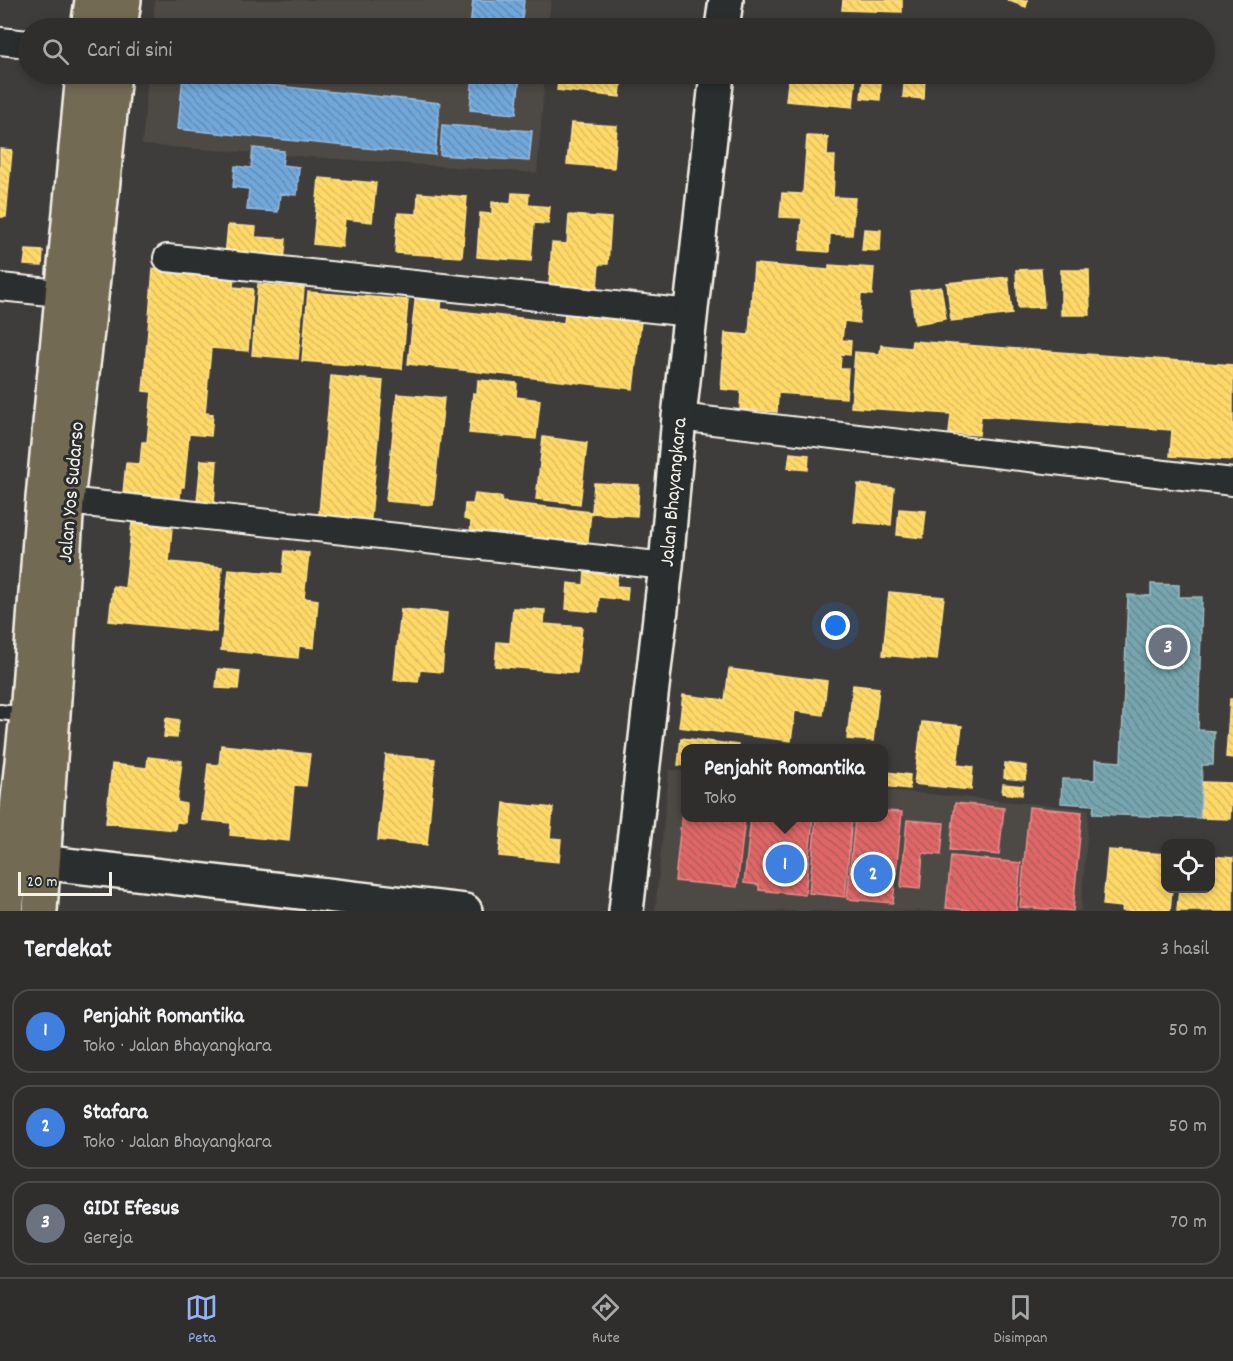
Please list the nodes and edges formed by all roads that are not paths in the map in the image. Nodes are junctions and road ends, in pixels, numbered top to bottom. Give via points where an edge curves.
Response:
1 (92, 0) edge
2 (124, 0) edge
3 (726, 0) edge
4 (89, 18) edge
5 (121, 18) edge
6 (723, 18) edge
7 (0, 41) edge
8 (18, 43) edge
9 (83, 84) edge
10 (112, 84) edge
11 (716, 84) edge
12 (167, 258) dead end
13 (0, 287) edge
14 (77, 295) junction
15 (691, 313) junction
16 (679, 417) junction
17 (1233, 482) edge
18 (67, 501) junction
19 (666, 566) junction
20 (27, 714) edge
21 (27, 860) junction
22 (6, 911) edge
23 (40, 911) edge
24 (465, 911) edge
25 (626, 911) edge

1 - 4 highway
2 - 5 highway
3 - 6 main road
7 - 8 street
9 - 14 highway, Jalan Yos Sudarso
10 - 14 highway, Jalan Yos Sudarso
11 - 15 main road, Jalan Bhayangkara
12 - 15 street
13 - 14 street
14 - 18 highway, Jalan Yos Sudarso
14 - 20 highway, Jalan Yos Sudarso via 43,498
15 - 16 main road, Jalan Bhayangkara
16 - 17 street
16 - 19 main road, Jalan Bhayangkara
18 - 19 street
18 - 20 highway, Jalan Yos Sudarso
19 - 25 main road, Jalan Bhayangkara
20 - 21 highway, Jalan Yos Sudarso
21 - 22 highway, Jalan Yos Sudarso
21 - 23 highway, Jalan Yos Sudarso
21 - 24 main road

